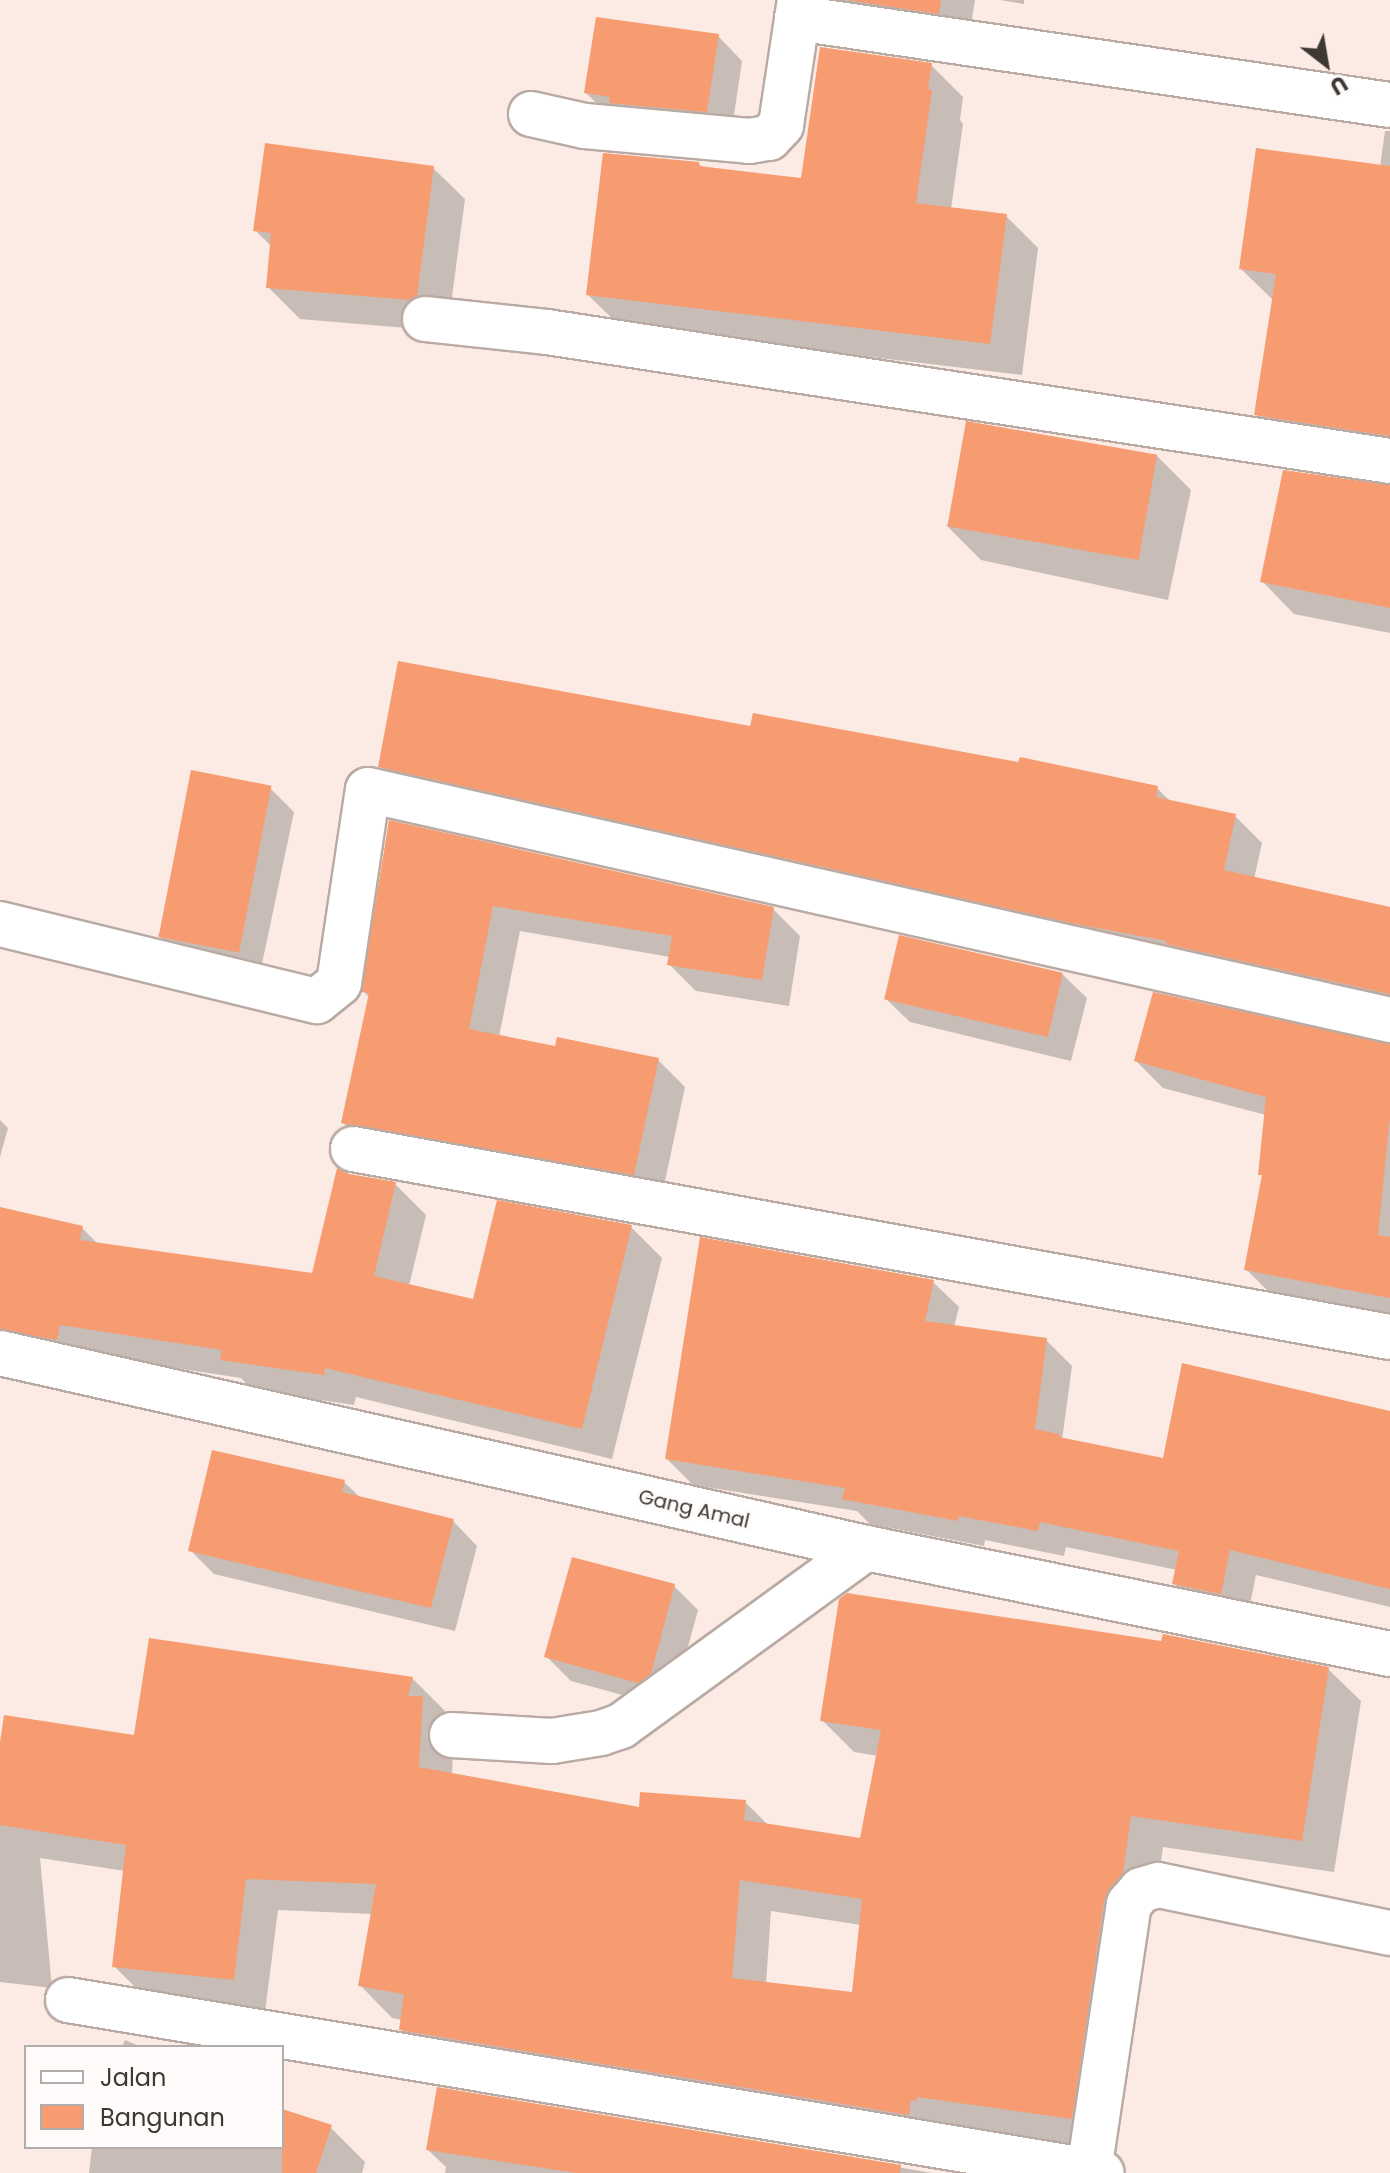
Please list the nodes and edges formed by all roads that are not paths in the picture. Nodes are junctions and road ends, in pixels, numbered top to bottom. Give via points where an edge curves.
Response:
1 (799, 9) edge
2 (1390, 105) edge
3 (531, 114) dead end
4 (425, 319) dead end
5 (1390, 461) edge
6 (0, 924) edge
7 (1390, 1020) edge
8 (353, 1149) dead end
9 (1390, 1337) edge
10 (0, 1353) edge
11 (866, 1548) junction
12 (1390, 1654) edge
13 (452, 1735) dead end
14 (1390, 1933) edge
15 (68, 2000) dead end
16 (1096, 2172) edge

1 - 2 street
1 - 3 street via 781,125 769,138 749,141 585,126
4 - 5 street via 547,332
6 - 7 street via 317,1001 339,983 368,790
8 - 9 street
10 - 11 street, Gang Amal
11 - 12 street, Gang Amal
11 - 13 street via 621,1726 552,1741
14 - 16 street via 1158,1885 1141,1890 1129,1904
15 - 16 street

